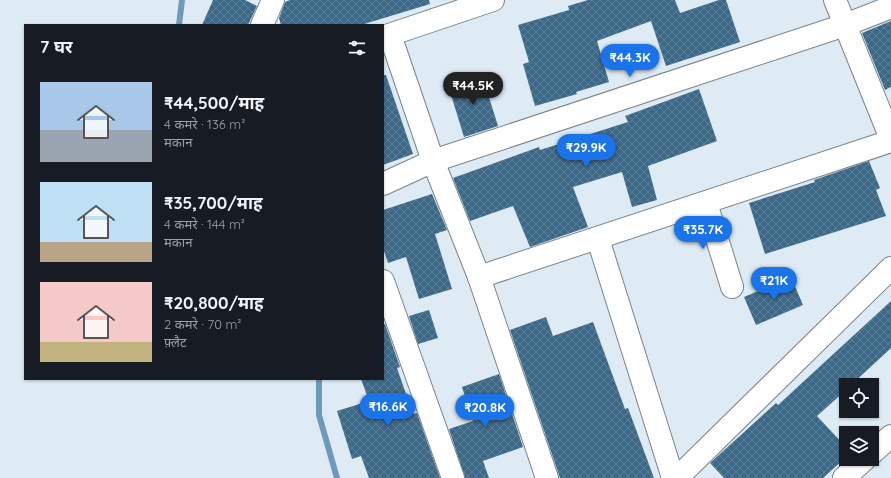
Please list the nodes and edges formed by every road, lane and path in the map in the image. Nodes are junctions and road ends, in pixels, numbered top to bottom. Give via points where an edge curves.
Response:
1 (273, 0) edge
2 (836, 0) edge
3 (486, 1) edge
4 (891, 7) edge
5 (262, 24) edge
6 (845, 25) junction
7 (387, 36) edge
8 (891, 140) edge
9 (433, 161) junction
10 (384, 184) edge
11 (706, 203) junction
12 (598, 239) junction
13 (891, 268) edge
14 (479, 277) junction
15 (384, 284) edge
16 (732, 287) dead end
17 (891, 436) edge
18 (879, 447) edge
19 (858, 466) edge
20 (453, 478) edge
21 (547, 478) edge
22 (673, 478) edge
23 (677, 478) edge
24 (844, 478) edge

1 - 5 street
2 - 6 street
3 - 7 street
4 - 6 street
6 - 8 street
6 - 9 street
7 - 9 street
8 - 11 street
9 - 10 street
9 - 14 street
11 - 12 street
11 - 16 street
12 - 14 street
12 - 22 street
13 - 23 street
14 - 21 street
15 - 20 street
17 - 18 street
19 - 24 street

